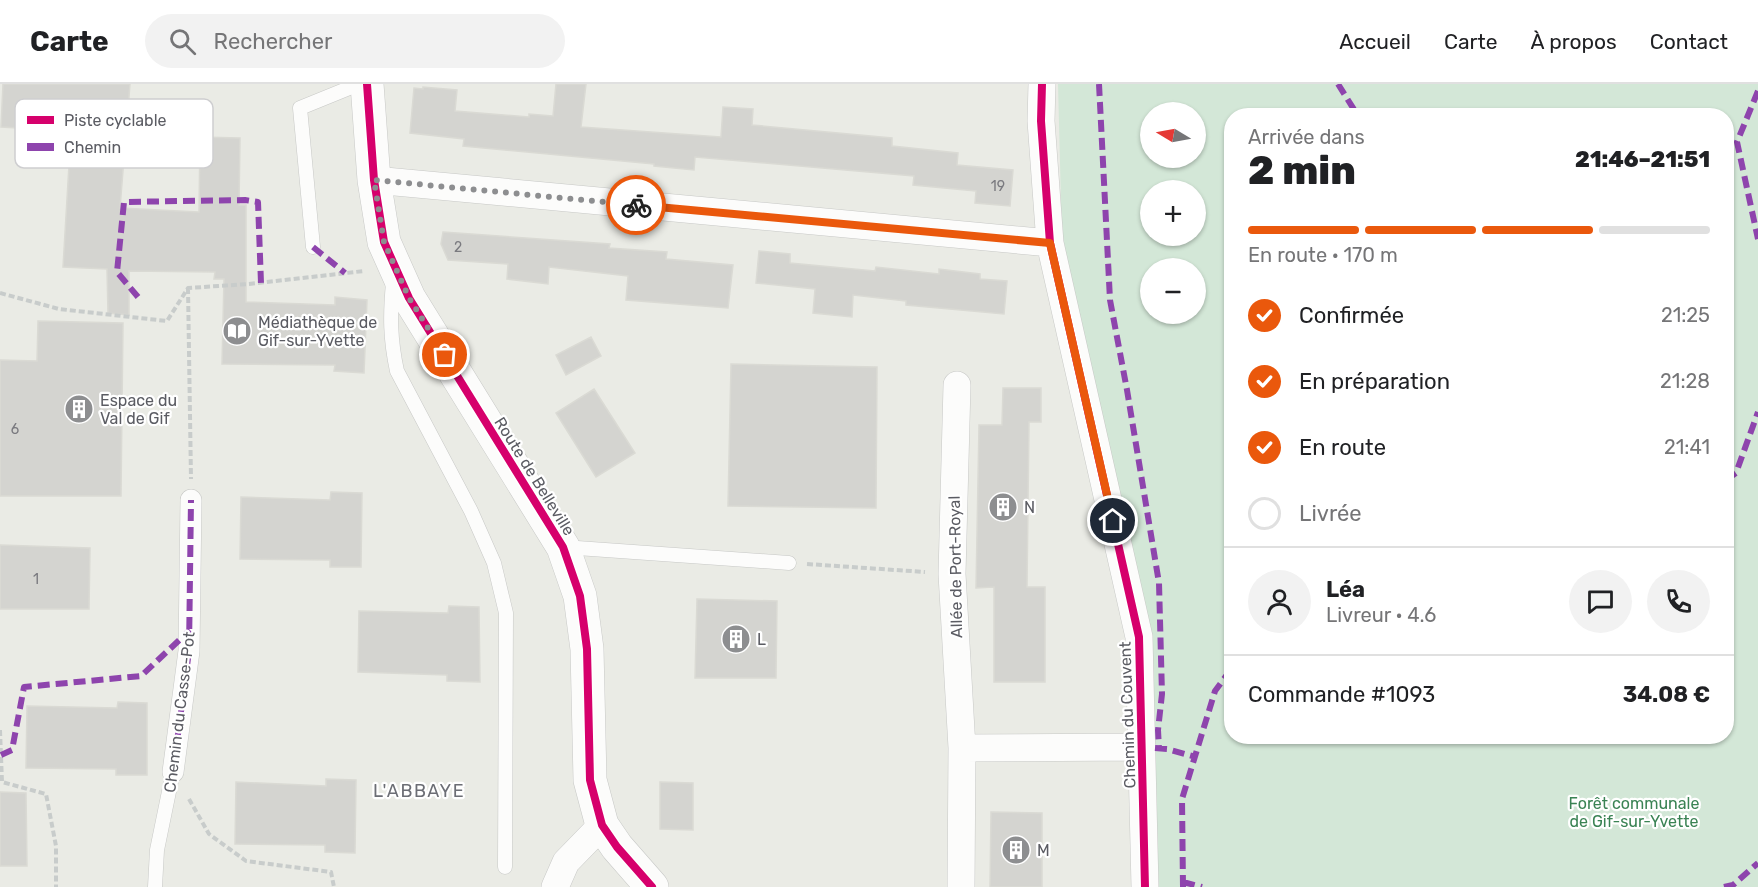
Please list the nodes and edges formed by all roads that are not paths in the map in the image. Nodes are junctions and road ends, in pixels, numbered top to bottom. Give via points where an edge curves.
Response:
1 (359, 84) edge
2 (367, 84) edge
3 (1042, 84) edge
4 (374, 180) junction
5 (1050, 243) junction
6 (313, 247) dead end
7 (394, 268) junction
8 (957, 385) dead end
9 (191, 500) road end
10 (563, 547) junction
11 (789, 563) road end
12 (1142, 747) junction
13 (962, 748) junction
14 (173, 772) joint
15 (603, 825) junction
16 (505, 867) dead end
17 (155, 887) edge
18 (555, 887) edge
19 (652, 887) edge
20 (961, 887) edge
21 (1145, 887) edge

1 - 6 lane via 300,108
2 - 4 street, Route de Belleville
3 - 5 street, Chemin du Couvent
4 - 5 street
4 - 7 street, Route de Belleville via 384,242
5 - 12 street, Chemin du Couvent via 1139,637
7 - 10 street, Route de Belleville
7 - 16 lane via 390,323 397,370 494,563 506,613
8 - 13 street, Allée de Port-Royal via 952,573
9 - 14 street, Chemin du Casse-Pot via 189,651
10 - 11 lane
10 - 15 street, Route de Belleville via 580,596 586,649 590,780
12 - 13 street
12 - 21 street, Chemin du Couvent
13 - 20 street, Allée de Port-Royal
14 - 17 lane, Chemin du Casse-Pot via 157,850
15 - 18 street via 566,862
15 - 19 street, Route de Belleville

